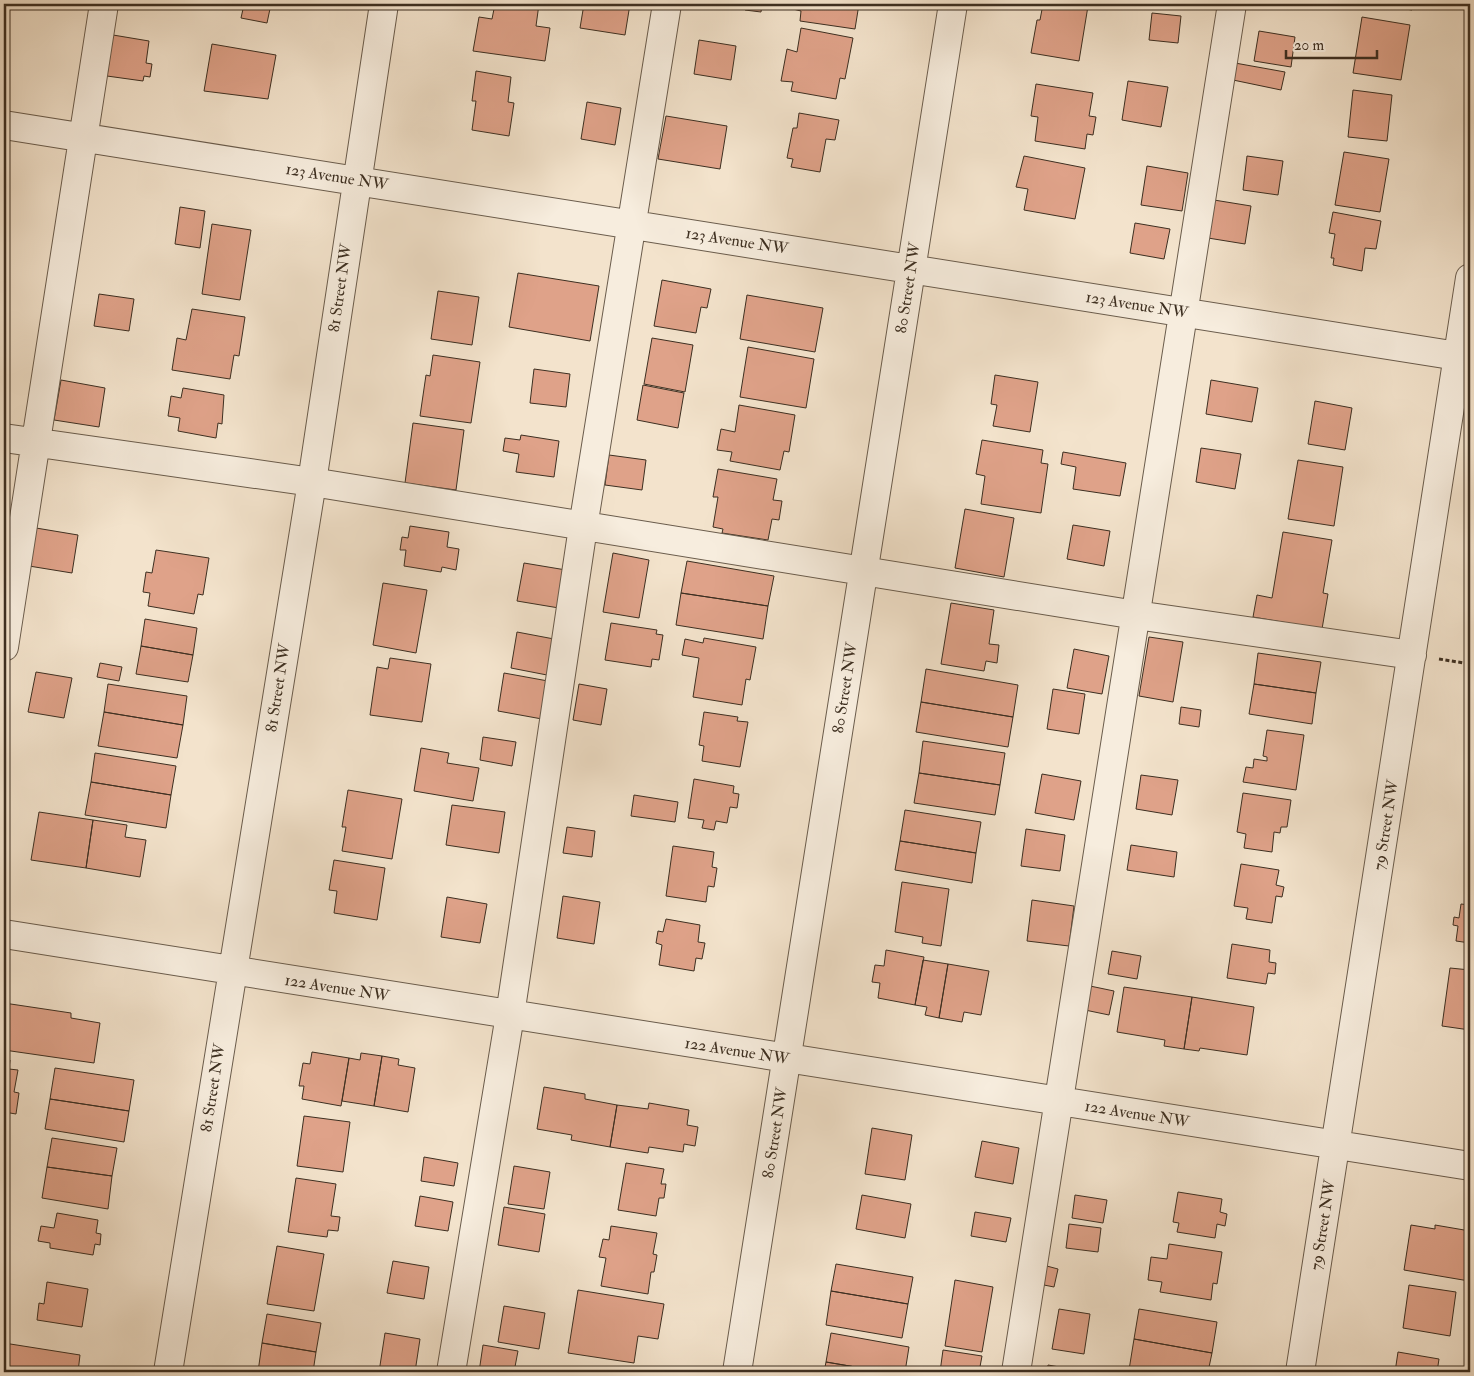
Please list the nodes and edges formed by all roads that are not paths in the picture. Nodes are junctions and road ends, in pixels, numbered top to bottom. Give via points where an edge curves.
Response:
1 (104, 4) edge
2 (384, 4) edge
3 (667, 4) edge
4 (953, 4) edge
5 (1232, 4) edge
6 (4, 125) edge
7 (83, 138) junction
8 (356, 180) junction
9 (633, 225) junction
10 (911, 269) junction
11 (1470, 278) edge
12 (1184, 313) junction
13 (1464, 357) edge
14 (4, 438) edge
15 (36, 444) junction
16 (312, 482) junction
17 (583, 527) junction
18 (864, 572) junction
19 (1136, 615) junction
20 (4, 647) edge
21 (1412, 655) junction
22 (4, 934) edge
23 (231, 971) junction
24 (510, 1015) junction
25 (787, 1059) junction
26 (1059, 1101) junction
27 (1336, 1145) junction
28 (1470, 1166) edge
29 (168, 1372) edge
30 (450, 1372) edge
31 (737, 1372) edge
32 (1016, 1372) edge
33 (1300, 1372) edge

1 - 7 street
2 - 8 street, 81 Street NW
3 - 9 street
4 - 10 street, 80 Street NW
5 - 12 street
6 - 7 street, 123 Avenue NW
7 - 8 street, 123 Avenue NW
7 - 15 street
8 - 9 street, 123 Avenue NW
8 - 16 street, 81 Street NW
9 - 10 street, 123 Avenue NW
9 - 17 street
10 - 12 street, 123 Avenue NW
10 - 18 street, 80 Street NW
11 - 13 street, 79 Street NW
12 - 13 street, 123 Avenue NW
12 - 19 street
13 - 21 street, 79 Street NW
14 - 15 street
15 - 16 street
15 - 20 street
16 - 17 street
16 - 23 street, 81 Street NW
17 - 18 street
17 - 24 street
18 - 19 street
18 - 25 street, 80 Street NW
19 - 21 street
19 - 26 street
21 - 27 street, 79 Street NW
22 - 23 street, 122 Avenue NW
23 - 24 street, 122 Avenue NW
23 - 29 street, 81 Street NW
24 - 25 street, 122 Avenue NW
24 - 30 street
25 - 26 street, 122 Avenue NW
25 - 31 street, 80 Street NW
26 - 27 street, 122 Avenue NW
26 - 32 street
27 - 28 street, 122 Avenue NW
27 - 33 street, 79 Street NW

